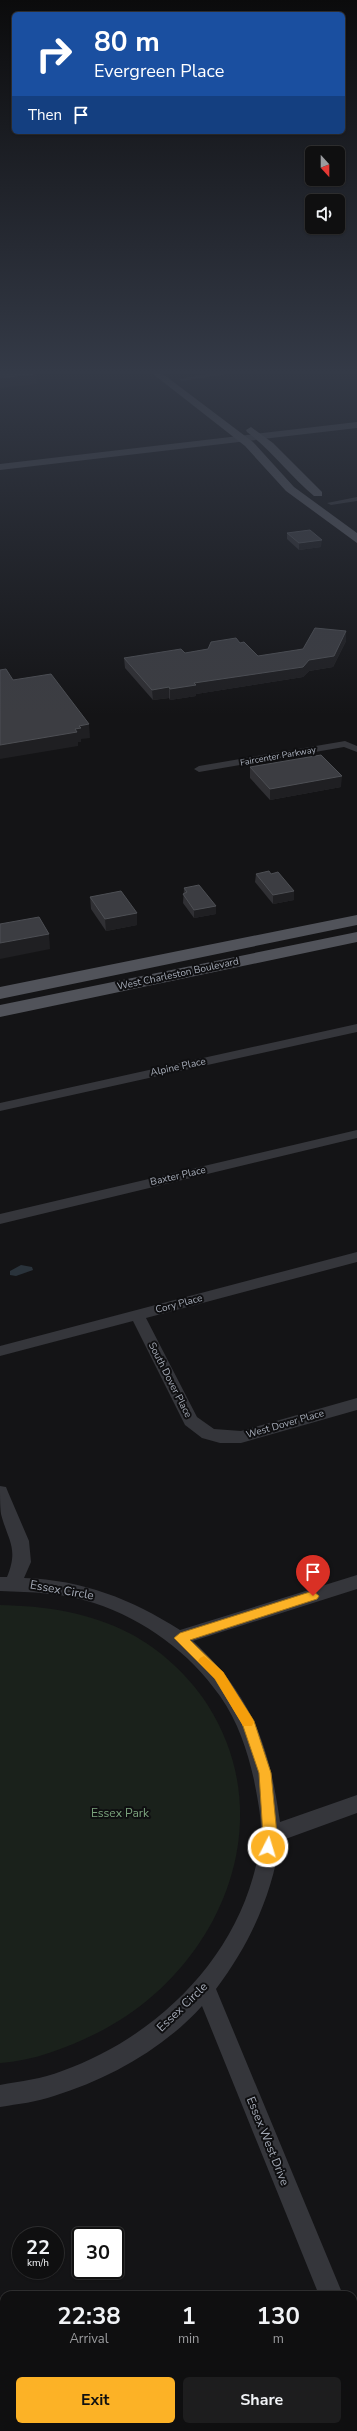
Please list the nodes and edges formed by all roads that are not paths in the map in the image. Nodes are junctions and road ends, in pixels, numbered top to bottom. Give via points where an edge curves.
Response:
1 (288, 487) edge
2 (289, 487) edge
3 (310, 487) edge
4 (357, 499) edge
5 (331, 503) junction
6 (311, 506) junction
7 (357, 539) edge
8 (357, 749) edge
9 (199, 769) dead end
10 (206, 777) dead end
11 (357, 920) edge
12 (357, 937) edge
13 (217, 949) junction
14 (107, 971) junction
15 (141, 982) junction
16 (0, 993) edge
17 (0, 1010) edge
18 (357, 1028) edge
19 (0, 1107) edge
20 (357, 1134) edge
21 (0, 1219) edge
22 (357, 1257) edge
23 (137, 1315) junction
24 (0, 1350) edge
25 (357, 1404) edge
26 (212, 1437) joint
27 (0, 1492) edge
28 (357, 1582) edge
29 (7, 1583) edge
30 (180, 1638) junction
31 (357, 1804) edge
32 (271, 1835) junction
33 (205, 1988) junction
34 (0, 2096) edge
35 (330, 2291) edge

1 - 6 main road
2 - 5 main road via 321,502
3 - 5 main road
4 - 5 street
5 - 6 main road via 347,515 324,506
6 - 7 main road
8 - 9 street, Faircenter Parkway via 345,744
8 - 10 street, Faircenter Parkway via 350,753
11 - 13 main road, West Charleston Boulevard
12 - 15 main road, West Charleston Boulevard
13 - 14 main road, West Charleston Boulevard
13 - 15 main road via 172,966 153,970 143,975
14 - 16 main road, West Charleston Boulevard
14 - 17 main road via 106,976 98,981
15 - 17 main road, West Charleston Boulevard
18 - 19 street, Alpine Place
20 - 21 street, Baxter Place
22 - 23 street, Cory Place
23 - 24 street, Cory Place
23 - 26 street, South Dover Place via 191,1421 200,1431
25 - 26 street, West Dover Place via 241,1437
27 - 29 street via 20,1541 22,1562
28 - 30 street
29 - 30 street, Essex Circle via 37,1584 88,1593 137,1611
30 - 32 street, Essex Circle via 219,1675 248,1721 265,1773
31 - 32 street
32 - 33 street, Essex Circle via 252,1910 232,1949
33 - 34 street, Essex Circle via 165,2026 116,2060 59,2084
33 - 35 street, Essex West Drive

